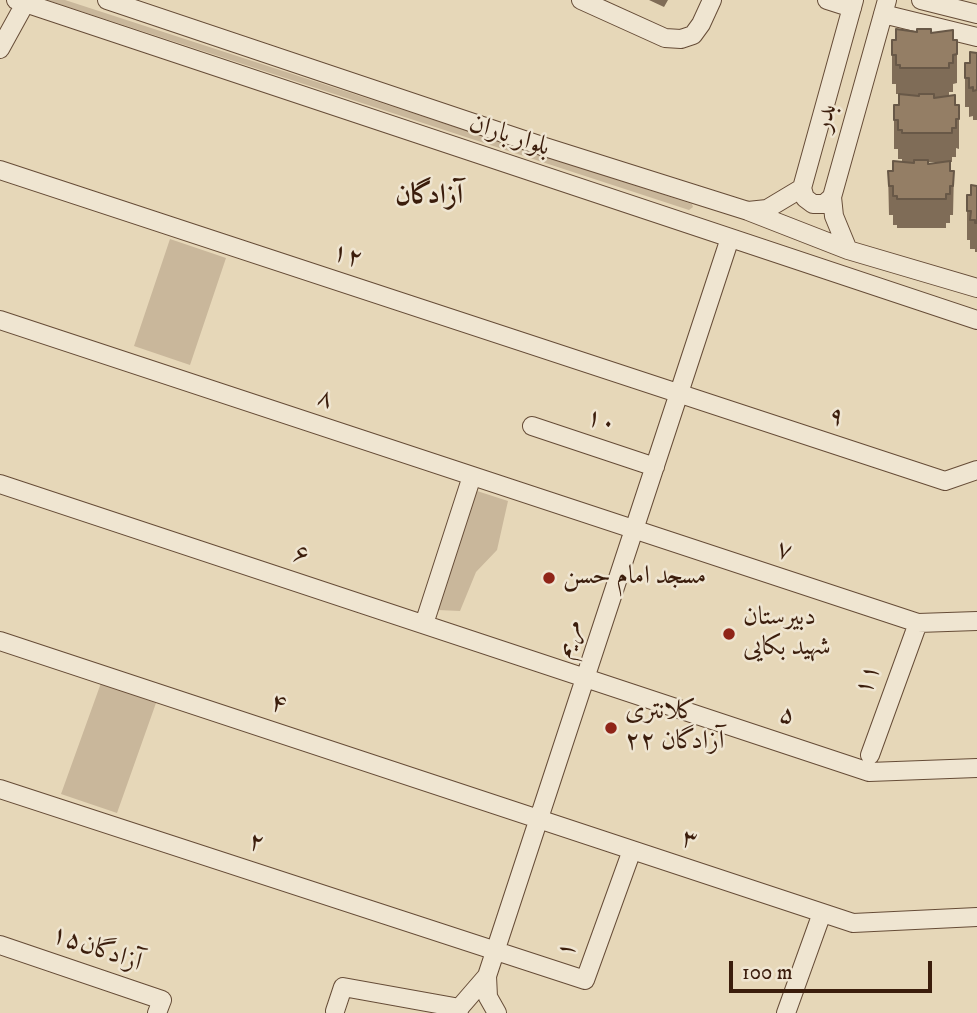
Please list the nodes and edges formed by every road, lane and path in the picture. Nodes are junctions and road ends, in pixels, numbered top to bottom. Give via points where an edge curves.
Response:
1 (107, 0) edge
2 (581, 0) edge
3 (712, 0) edge
4 (827, 0) edge
5 (919, 0) edge
6 (23, 1) edge
7 (853, 4) edge
8 (611, 6) edge
9 (885, 7) edge
10 (977, 14) edge
11 (910, 20) junction
12 (977, 37) edge
13 (0, 48) edge
14 (545, 146) junction
15 (0, 170) edge
16 (535, 173) junction
17 (802, 188) junction
18 (832, 197) junction
19 (748, 211) junction
20 (730, 238) junction
21 (848, 250) junction
22 (977, 288) edge
23 (0, 320) edge
24 (977, 320) edge
25 (678, 394) junction
26 (532, 426) dead end
27 (655, 467) junction
28 (977, 470) edge
29 (472, 476) junction
30 (0, 484) edge
31 (634, 530) junction
32 (977, 621) edge
33 (918, 623) junction
34 (424, 624) junction
35 (0, 641) edge
36 (585, 678) junction
37 (870, 755) dead end
38 (977, 768) edge
39 (0, 789) edge
40 (539, 819) junction
41 (632, 850) junction
42 (822, 913) junction
43 (977, 917) edge
44 (0, 945) edge
45 (496, 950) junction
46 (487, 976) junction
47 (335, 1011) edge
48 (458, 1011) edge
49 (157, 1013) edge
50 (497, 1013) edge
51 (786, 1013) edge

1 - 14 street, بلوار باران
2 - 8 street
3 - 8 street via 693,35 681,39 665,38
4 - 7 street
5 - 10 street
5 - 11 street
6 - 13 street
6 - 16 street, بلوار باران
7 - 17 street, بدر
9 - 11 street
9 - 18 street, بدر
11 - 12 street
14 - 16 street
14 - 19 street, بلوار باران
15 - 25 street, ۱۲
16 - 20 street, بلوار باران
17 - 18 street via 813,204 824,204
17 - 19 street via 767,209
18 - 21 street, بدر via 834,216
19 - 21 street, بلوار باران
20 - 24 street, بلوار باران
20 - 25 street, مریم
21 - 22 street, بلوار باران
23 - 29 street, ۸
25 - 27 street, مریم
25 - 28 street, ۹ via 945,481
26 - 27 street, ۱۰
27 - 31 street, مریم
29 - 31 street, ۸
29 - 34 street
30 - 34 street, ۶
31 - 33 street, ۷
31 - 36 street, مریم
32 - 33 street
33 - 37 street, ۱۱
34 - 36 street, ۶
35 - 40 street, ۴
36 - 38 street, ۵ via 869,772
36 - 40 street, مریم
39 - 45 street, ۲
40 - 41 street, ۳
40 - 45 street, مریم
41 - 42 street, ۳
41 - 45 street, ۱ via 585,980
42 - 43 street, ۳ via 853,923
42 - 51 street
44 - 49 street, آزادگان۱۵ via 162,1000
45 - 46 street, مریم
46 - 48 street
46 - 50 street via 488,998
47 - 48 street via 343,987

